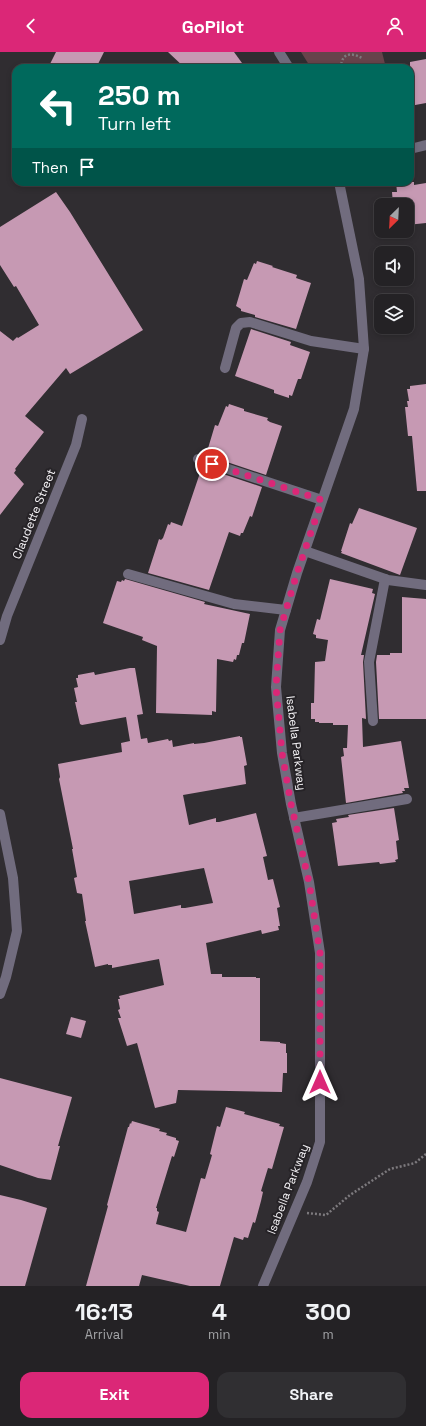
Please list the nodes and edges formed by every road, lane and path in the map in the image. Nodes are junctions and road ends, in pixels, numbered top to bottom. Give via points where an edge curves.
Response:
1 (279, 52) edge
2 (362, 58) dead end
3 (286, 64) edge
4 (342, 64) edge
5 (426, 145) edge
6 (414, 148) edge
7 (340, 186) edge
8 (364, 349) junction
9 (225, 368) dead end
10 (82, 419) dead end
11 (198, 459) dead end
12 (322, 500) junction
13 (304, 551) junction
14 (128, 574) dead end
15 (385, 579) junction
16 (426, 585) edge
17 (286, 610) junction
18 (0, 640) edge
19 (373, 721) dead end
20 (407, 799) dead end
21 (0, 814) edge
22 (294, 818) junction
23 (0, 994) edge
24 (426, 1154) edge
25 (294, 1212) junction
26 (263, 1286) edge

1 - 3 street
2 - 4 path via 354,54 347,55
5 - 6 street
7 - 8 street, Isabella Parkway via 359,279
8 - 9 street via 311,341 250,322 241,322 236,328
8 - 12 street, Isabella Parkway via 354,409
10 - 18 street, Claudette Street via 76,445 7,616
11 - 12 street
12 - 13 street, Isabella Parkway
13 - 15 street
13 - 17 street, Isabella Parkway
14 - 17 street via 234,604
15 - 16 street
15 - 19 street via 369,662
17 - 22 street, Isabella Parkway via 280,630 276,687 282,753
20 - 22 street
21 - 23 street via 13,878 16,931
22 - 25 street, Isabella Parkway via 309,882 320,953 320,1142
24 - 25 path via 415,1163 390,1169 350,1195 326,1215
25 - 26 street, Isabella Parkway

